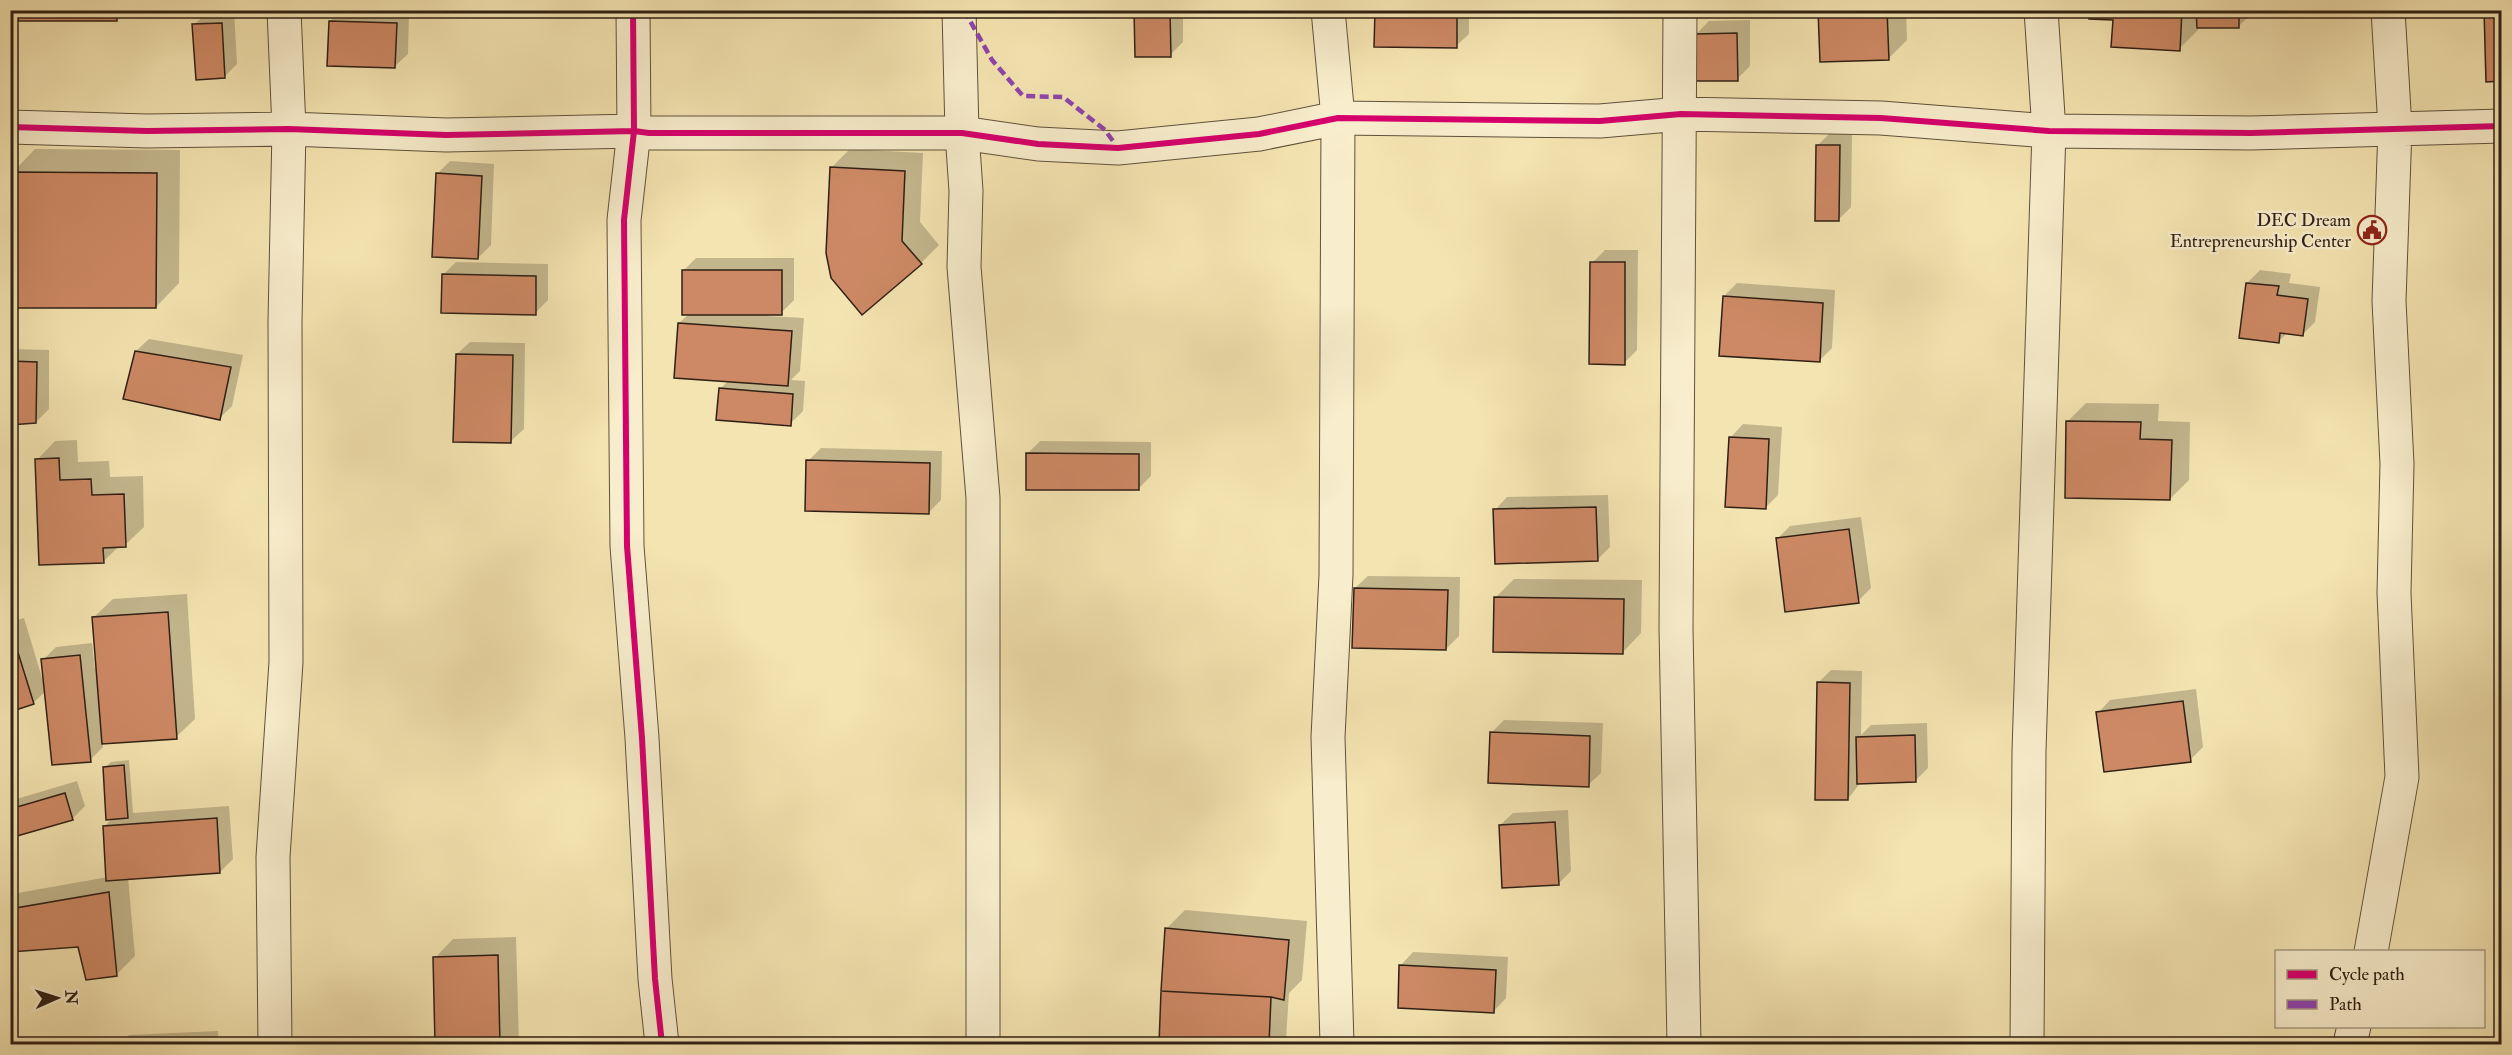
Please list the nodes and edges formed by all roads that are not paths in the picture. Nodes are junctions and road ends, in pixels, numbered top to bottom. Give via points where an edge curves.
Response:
1 (284, 10) edge
2 (633, 10) edge
3 (959, 10) edge
4 (1328, 10) edge
5 (1680, 10) edge
6 (2041, 10) edge
7 (2388, 10) edge
8 (1681, 114) junction
9 (1338, 118) junction
10 (2502, 126) edge
11 (10, 127) edge
12 (2395, 128) junction
13 (289, 129) junction
14 (634, 131) junction
15 (2049, 131) junction
16 (962, 133) junction
17 (2371, 950) edge
18 (2354, 1028) edge
19 (275, 1044) edge
20 (662, 1044) edge
21 (983, 1044) edge
22 (1337, 1044) edge
23 (1684, 1044) edge
24 (2026, 1044) edge
25 (2350, 1044) edge

1 - 13 street
2 - 14 street
3 - 16 street
4 - 9 street
5 - 8 street
6 - 15 street
7 - 12 street
8 - 9 street via 1589,121
8 - 15 street via 1881,118
8 - 23 street via 1676,628
9 - 16 street via 1259,134 1118,148 1038,144
9 - 22 street via 1336,575 1328,737
10 - 12 street
11 - 13 street via 147,131
12 - 15 street via 2251,133
12 - 17 street via 2389,301 2397,464 2394,593 2402,777
13 - 14 street via 446,135
13 - 19 street via 286,662 273,857
14 - 16 street
14 - 20 street via 624,220 627,546
15 - 24 street via 2029,751
16 - 21 street via 966,191 964,267 983,498
18 - 25 street

